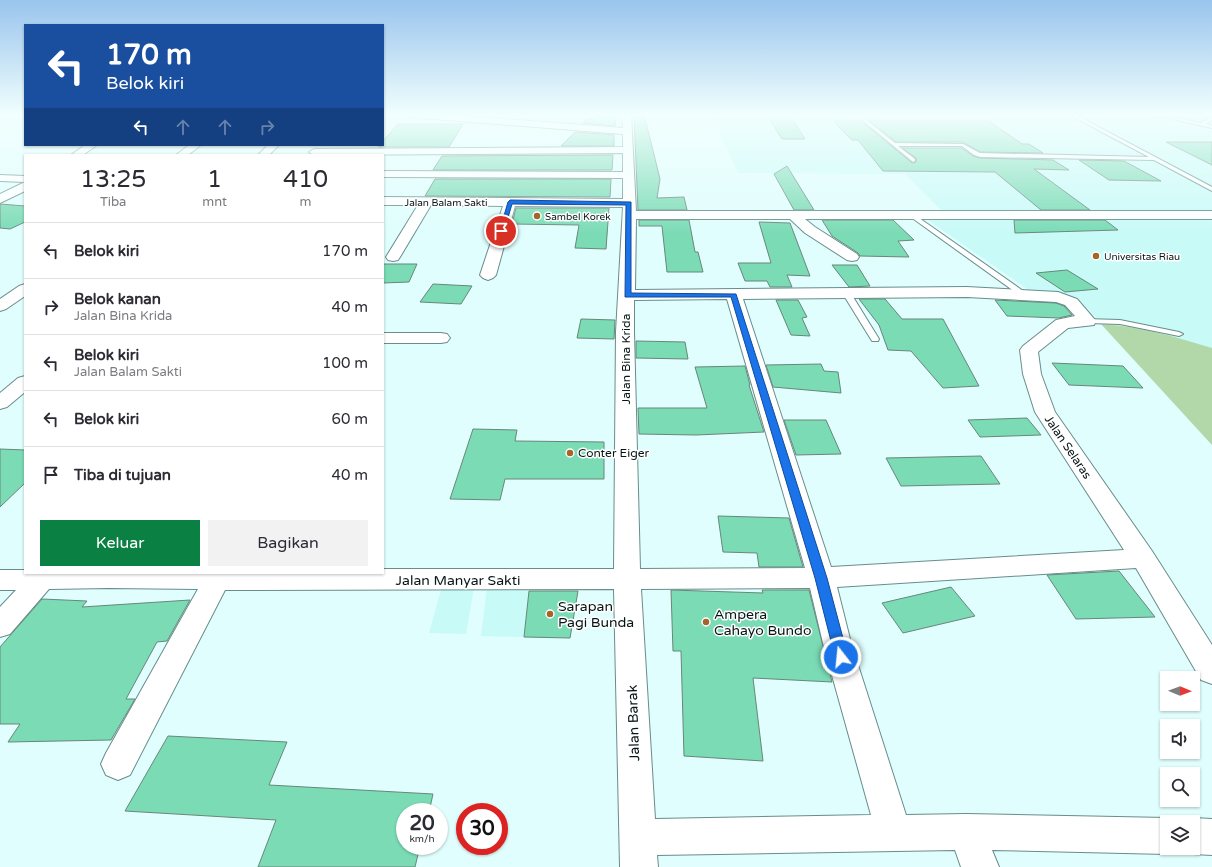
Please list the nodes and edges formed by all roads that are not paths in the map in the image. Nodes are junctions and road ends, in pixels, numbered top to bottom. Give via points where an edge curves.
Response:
1 (470, 154) edge
2 (628, 154) edge
3 (907, 154) edge
4 (978, 154) edge
5 (1146, 154) edge
6 (1154, 159) junction
7 (913, 160) dead end
8 (384, 174) edge
9 (459, 174) junction
10 (628, 175) junction
11 (0, 178) edge
12 (24, 179) edge
13 (24, 187) edge
14 (1212, 189) edge
15 (0, 199) edge
16 (24, 199) edge
17 (24, 199) edge
18 (384, 201) edge
19 (427, 201) junction
20 (510, 202) junction
21 (630, 209) junction
22 (0, 210) edge
23 (910, 214) junction
24 (793, 215) junction
25 (1212, 215) edge
26 (393, 257) dead end
27 (852, 257) dead end
28 (488, 275) dead end
29 (24, 290) edge
30 (847, 294) junction
31 (627, 295) junction
32 (734, 295) junction
33 (1025, 295) junction
34 (0, 306) edge
35 (1088, 321) junction
36 (1179, 334) dead end
37 (384, 338) edge
38 (441, 338) dead end
39 (875, 339) dead end
40 (24, 383) edge
41 (0, 403) edge
42 (1143, 558) junction
43 (111, 576) edge
44 (218, 576) edge
45 (821, 578) junction
46 (0, 580) edge
47 (40, 580) junction
48 (627, 580) junction
49 (0, 626) edge
50 (1212, 671) edge
51 (118, 764) dead end
52 (966, 832) junction
53 (894, 834) junction
54 (1160, 836) edge
55 (1200, 836) edge
56 (1212, 837) edge
57 (638, 852) edge
58 (980, 867) edge

1 - 9 street
2 - 10 street, Jalan Bina Krida
3 - 7 lane
4 - 6 lane
5 - 6 lane
6 - 14 lane
8 - 9 street
9 - 10 street
10 - 21 street, Jalan Bina Krida
11 - 12 street
13 - 15 street
15 - 16 street
17 - 22 street
18 - 19 street, Jalan Balam Sakti
19 - 20 street, Jalan Balam Sakti
19 - 26 street
20 - 21 street, Jalan Balam Sakti
20 - 28 street
21 - 24 street, Jalan Balam Sakti
21 - 31 street, Jalan Bina Krida
23 - 24 street, Jalan Balam Sakti
23 - 25 street, Jalan Balam Sakti
23 - 33 lane
24 - 27 street via 810,230
29 - 34 street
30 - 32 street
30 - 33 street via 967,292
30 - 39 lane
31 - 32 street
31 - 48 street, Jalan Bina Krida
32 - 45 street
33 - 35 street via 1065,299 1076,306
35 - 36 lane, Jalan Selaras via 1120,322
35 - 42 street, Jalan Selaras via 1062,324 1030,350 1032,374 1045,412
37 - 38 street
40 - 41 street
42 - 45 street, Jalan Manyar Sakti
42 - 50 street, Jalan Selaras
43 - 44 street, Jalan Manyar Sakti
43 - 47 street, Jalan Manyar Sakti
44 - 48 street, Jalan Manyar Sakti
44 - 51 street
45 - 48 street, Jalan Manyar Sakti
45 - 53 street via 837,643
46 - 47 street, Jalan Manyar Sakti
47 - 49 street
48 - 57 street, Jalan Barak
52 - 53 street
52 - 54 street
52 - 58 street
53 - 57 street
55 - 56 street

